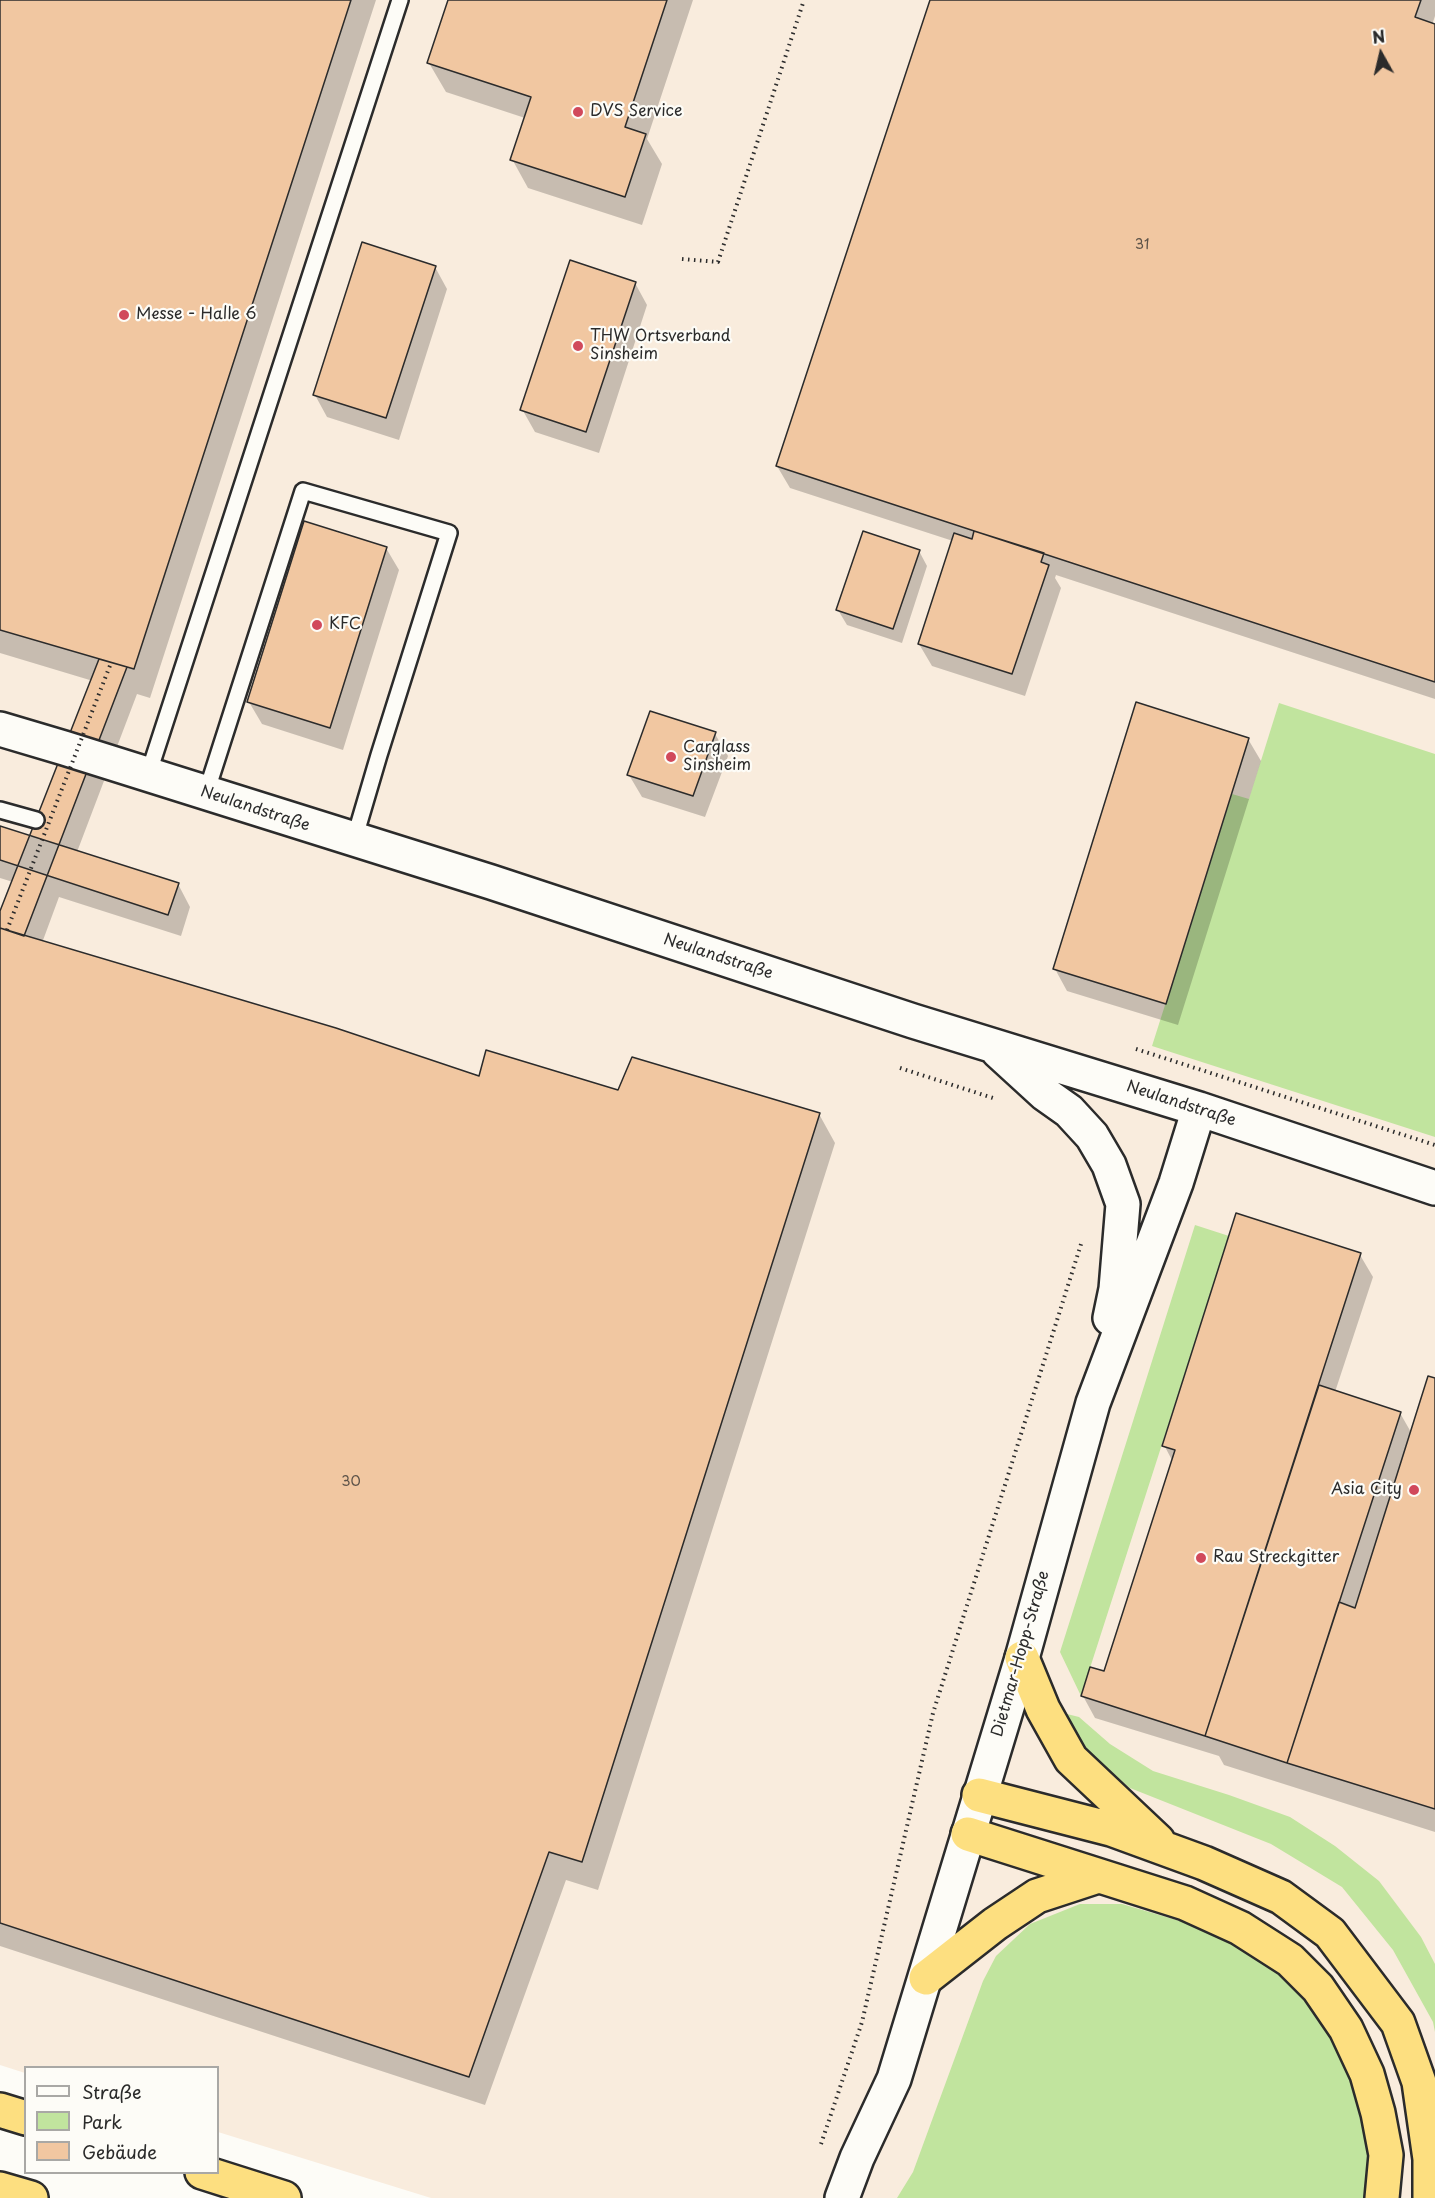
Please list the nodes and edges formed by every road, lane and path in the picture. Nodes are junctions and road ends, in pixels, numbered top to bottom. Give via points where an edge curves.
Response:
1 (400, 0) edge
2 (804, 0) edge
3 (682, 259) dead end
4 (111, 663) dead end
5 (0, 729) edge
6 (148, 775) junction
7 (206, 793) junction
8 (0, 810) edge
9 (36, 820) dead end
10 (354, 840) junction
11 (7, 930) dead end
12 (989, 1044) junction
13 (1131, 1048) dead end
14 (900, 1068) dead end
15 (998, 1100) dead end
16 (1199, 1109) junction
17 (1435, 1145) edge
18 (1435, 1188) edge
19 (1084, 1235) dead end
20 (1094, 1402) junction
21 (1022, 1658) junction
22 (979, 1795) junction
23 (968, 1834) junction
24 (1168, 1850) junction
25 (1098, 1876) junction
26 (926, 1978) junction
27 (0, 2110) edge
28 (24, 2117) edge
29 (818, 2154) dead end
30 (208, 2174) edge
31 (0, 2189) edge
32 (30, 2198) edge
33 (284, 2198) edge
34 (842, 2198) edge
35 (1382, 2198) edge
36 (1430, 2198) edge

1 - 6 lane
2 - 3 path via 718,262
4 - 11 path, bridge
5 - 6 street, Neulandstraße
6 - 7 street, Neulandstraße
7 - 10 street, Neulandstraße
7 - 10 lane via 303,491 449,533
8 - 9 lane
10 - 12 street, Neulandstraße
12 - 16 street, Neulandstraße
12 - 20 street via 1069,1111 1092,1136 1109,1165 1123,1204 1116,1289
13 - 17 path
14 - 15 path
16 - 18 street, Neulandstraße
16 - 20 street, Dietmar-Hopp-Straße via 1176,1184
19 - 29 path via 933,1713 862,2022
20 - 21 street, Dietmar-Hopp-Straße
21 - 22 street, Dietmar-Hopp-Straße
21 - 24 highway via 1043,1709 1071,1759
22 - 23 street, Dietmar-Hopp-Straße
22 - 24 highway via 1111,1829
23 - 25 highway
23 - 26 street, Dietmar-Hopp-Straße
24 - 36 highway via 1281,1897 1330,1933 1398,2024 1419,2082 1430,2159
25 - 26 highway via 1037,1896
25 - 35 highway via 1185,1903 1240,1928 1290,1960 1318,1988 1346,2029 1370,2083 1386,2155
26 - 34 street, Dietmar-Hopp-Straße via 894,2079
27 - 28 highway
30 - 33 highway
31 - 32 highway

